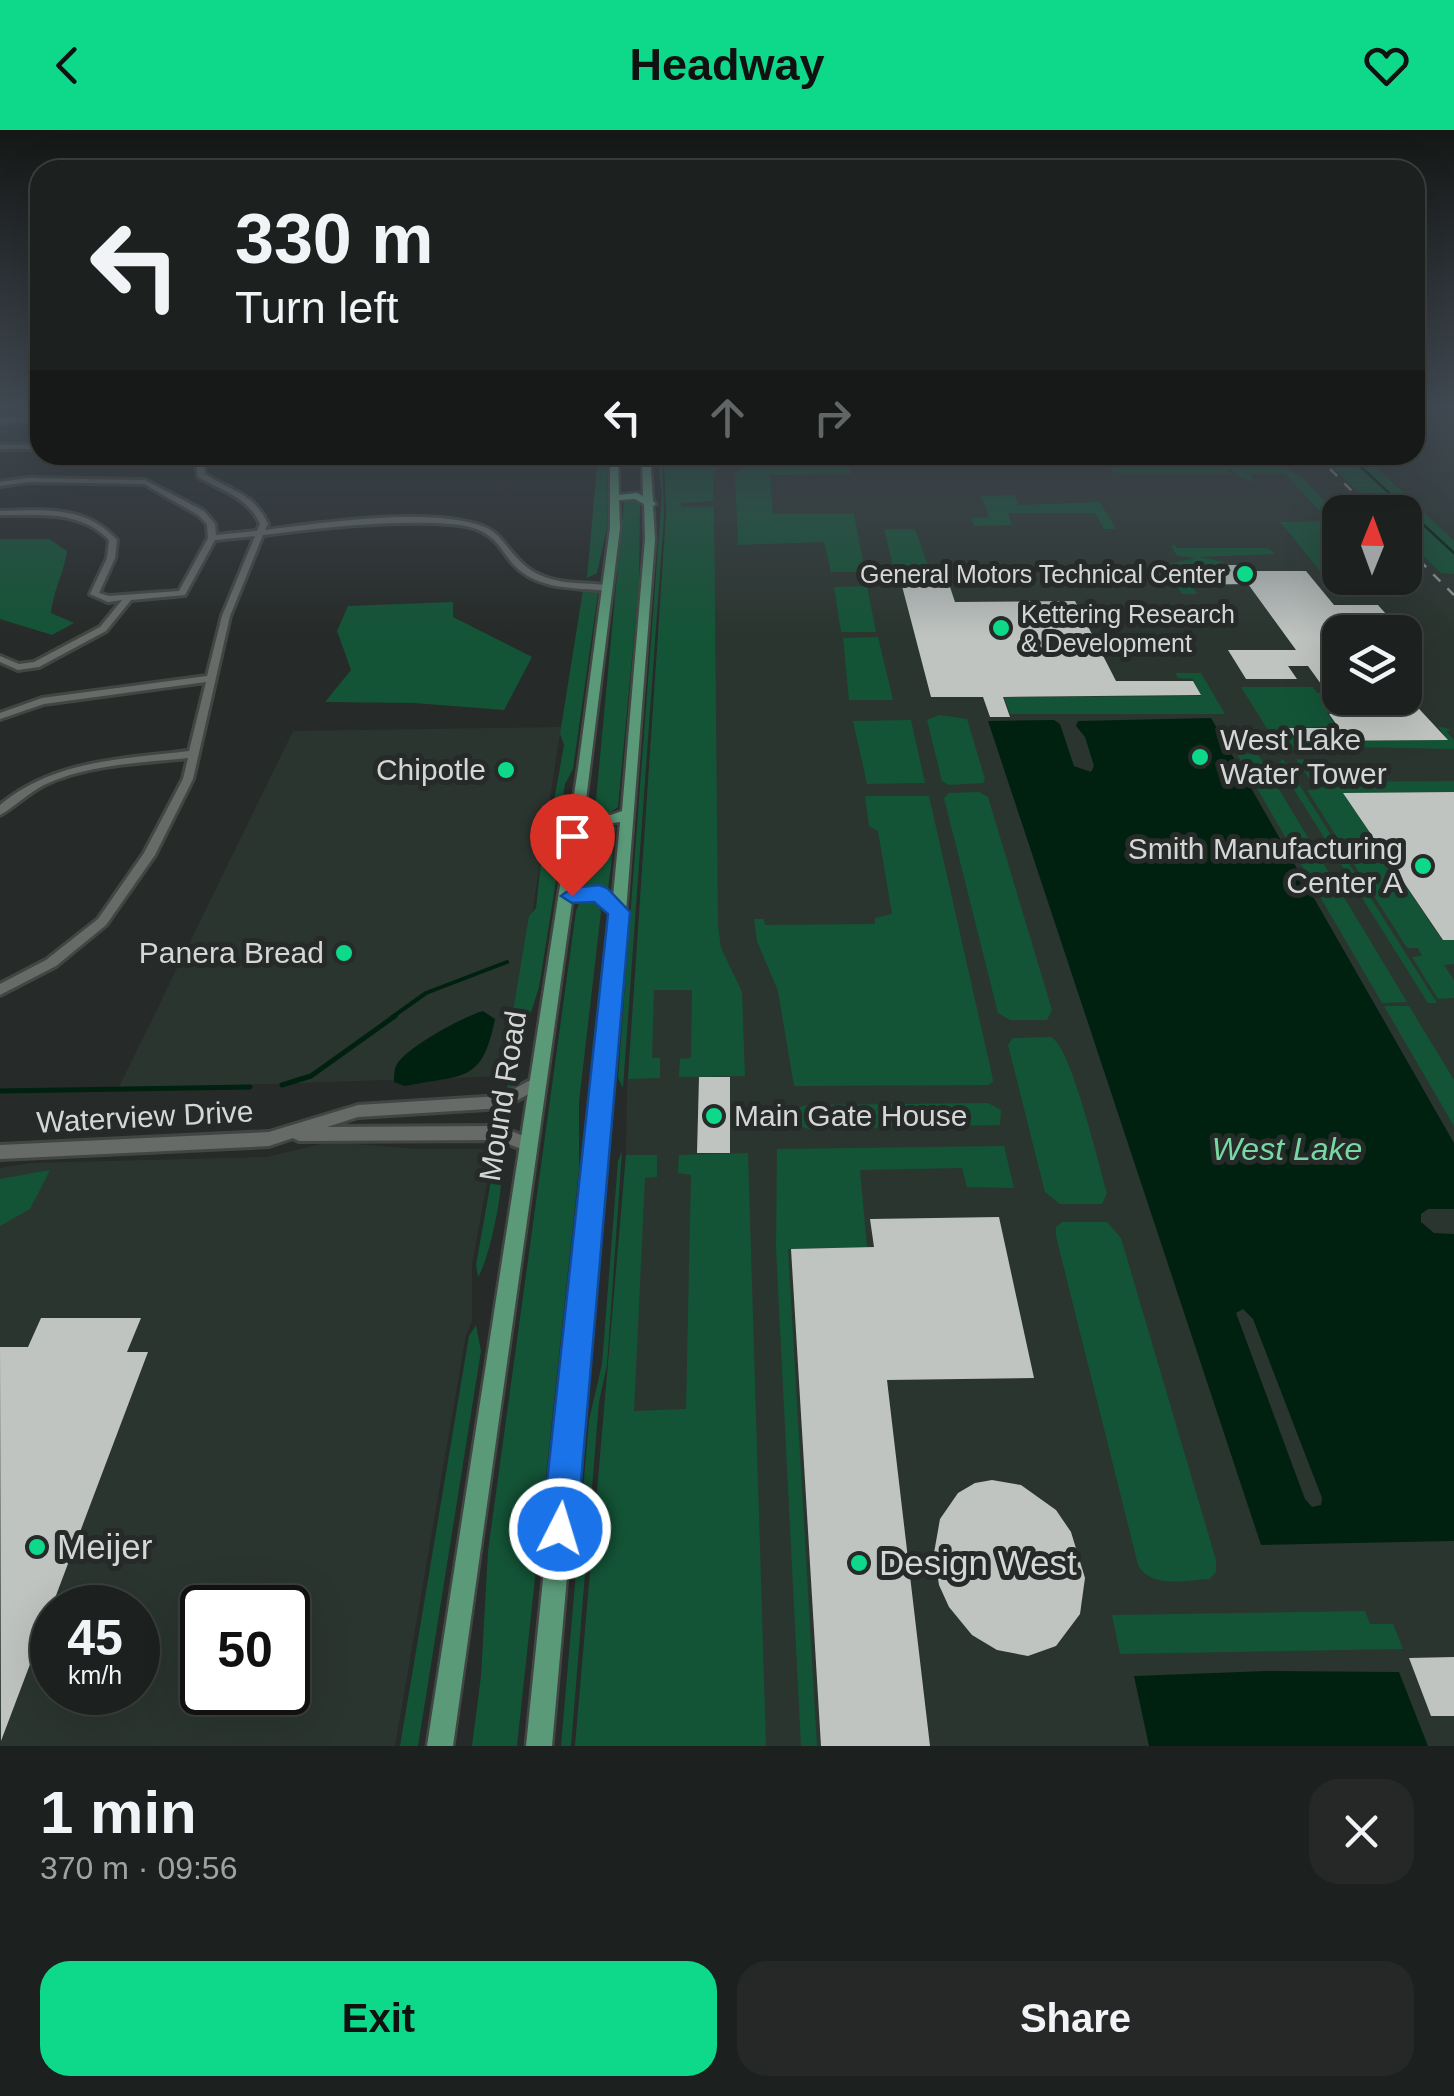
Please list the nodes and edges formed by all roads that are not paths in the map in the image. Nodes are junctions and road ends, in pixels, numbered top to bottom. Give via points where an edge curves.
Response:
1 (153, 486) edge
2 (222, 486) edge
3 (615, 486) edge
4 (649, 486) edge
5 (616, 498) junction
6 (651, 504) junction
7 (0, 514) edge
8 (262, 534) junction
9 (212, 538) junction
10 (608, 582) junction
11 (129, 597) junction
12 (0, 659) edge
13 (209, 679) junction
14 (0, 716) edge
15 (193, 754) junction
16 (579, 801) junction
17 (0, 811) edge
18 (628, 813) junction
19 (566, 899) junction
20 (619, 912) junction
21 (0, 990) edge
22 (538, 1082) junction
23 (292, 1134) junction
24 (529, 1145) junction
25 (0, 1152) edge
26 (440, 1746) edge
27 (538, 1746) edge

1 - 9 street via 201,513
2 - 8 street via 256,506
3 - 5 main road, Mound Road
4 - 6 main road
5 - 6 main road via 637,496
5 - 10 main road, Mound Road
6 - 18 main road
7 - 11 street via 52,514 97,524 113,548 94,594
8 - 9 street
8 - 10 street via 388,523 478,527 505,544 525,571 555,585
8 - 13 street via 226,616
9 - 11 street via 182,593
10 - 16 main road, Mound Road
11 - 12 street via 103,629 36,665
13 - 14 street via 42,702
13 - 15 street
15 - 17 street via 70,771 34,784
15 - 21 street via 182,794 122,899 51,963
16 - 18 main road via 597,820
16 - 19 main road, Mound Road
18 - 20 main road
19 - 20 main road via 599,893
19 - 22 main road, Mound Road
20 - 27 main road
22 - 23 street, Waterview Drive via 504,1102 358,1111
22 - 24 main road, Mound Road
23 - 24 street, Waterview Drive via 498,1133
23 - 25 street, Waterview Drive via 246,1142
24 - 26 main road, Mound Road

